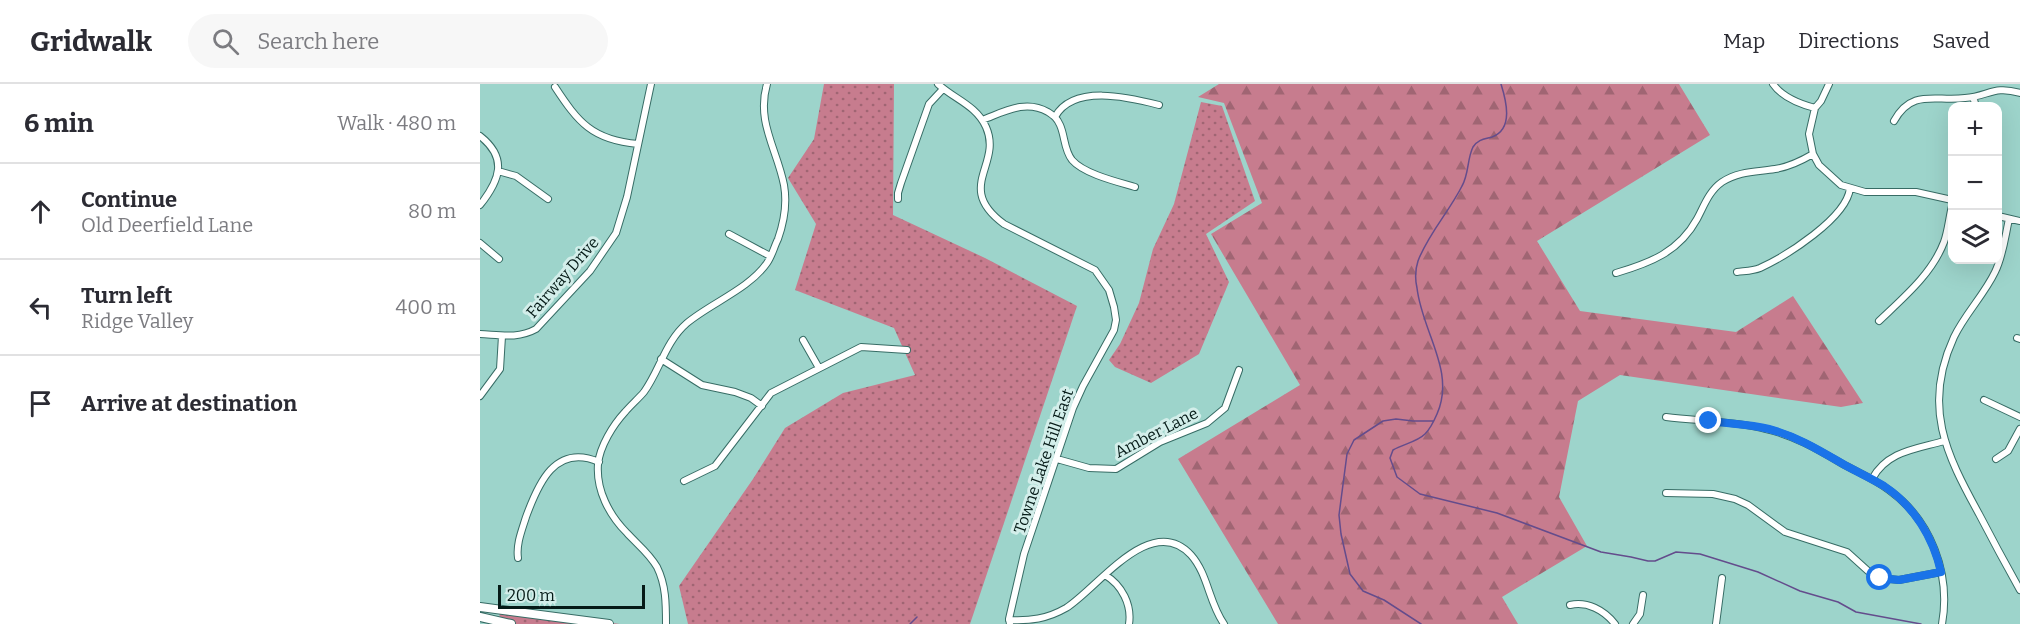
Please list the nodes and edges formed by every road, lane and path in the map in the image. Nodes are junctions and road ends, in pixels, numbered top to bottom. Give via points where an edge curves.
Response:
1 (651, 84) edge
2 (767, 84) edge
3 (1773, 84) edge
4 (1829, 84) edge
5 (555, 87) dead end
6 (940, 87) edge
7 (2020, 93) edge
8 (1973, 97) junction
9 (1975, 102) edge
10 (1159, 105) dead end
11 (1815, 108) junction
12 (1055, 117) junction
13 (982, 120) junction
14 (1894, 121) dead end
15 (480, 136) edge
16 (638, 144) junction
17 (1813, 154) junction
18 (498, 171) junction
19 (1135, 187) dead end
20 (1850, 188) junction
21 (548, 198) dead end
22 (898, 198) dead end
23 (1948, 199) edge
24 (480, 205) edge
25 (1952, 210) edge
26 (2002, 217) edge
27 (2009, 219) junction
28 (2020, 221) edge
29 (729, 234) dead end
30 (480, 243) edge
31 (771, 256) junction
32 (499, 259) dead end
33 (1737, 272) dead end
34 (1616, 273) dead end
35 (1880, 321) dead end
36 (480, 334) edge
37 (502, 336) junction
38 (803, 340) dead end
39 (908, 350) dead end
40 (661, 359) junction
41 (819, 368) junction
42 (1239, 370) dead end
43 (480, 396) edge
44 (1984, 400) dead end
45 (762, 406) junction
46 (1666, 417) dead end
47 (2020, 417) edge
48 (2020, 429) edge
49 (1944, 441) junction
50 (1057, 459) junction
51 (1996, 459) dead end
52 (599, 462) junction
53 (1872, 479) junction
54 (684, 482) dead end
55 (1666, 493) dead end
56 (518, 558) dead end
57 (1941, 572) junction
58 (1105, 575) junction
59 (1722, 578) dead end
60 (2020, 590) edge
61 (1643, 595) dead end
62 (1570, 605) dead end
63 (480, 607) edge
64 (480, 618) edge
65 (1009, 622) edge
66 (511, 624) edge
67 (609, 624) edge
68 (666, 624) edge
69 (1129, 624) edge
70 (1224, 624) edge
71 (1615, 624) edge
72 (1633, 624) edge
73 (1716, 624) edge
74 (1942, 624) edge

1 - 16 street, Fairway Drive
2 - 31 street via 763,116 784,185 785,201
3 - 11 street via 1779,92
4 - 11 street
5 - 16 street via 582,125 596,133
6 - 13 street via 969,105
6 - 22 street via 929,104
7 - 8 street via 2000,89
8 - 9 street
8 - 14 street via 1923,98 1899,111
10 - 12 street via 1105,94 1076,97 1059,108
11 - 17 street via 1809,134
12 - 13 street via 1027,105
12 - 19 street via 1073,161 1085,171
13 - 50 street, Towne Lake Hill East via 989,137 980,182 986,207 1004,224 1095,270 1109,290 1114,307 1114,330 1083,386
15 - 18 street via 494,150
16 - 37 street, Fairway Drive via 627,197 610,244 536,329
17 - 20 street via 1819,165
17 - 34 street via 1791,166 1745,172 1724,180 1711,193 1683,241 1653,261
18 - 21 street via 516,176
18 - 24 street
20 - 23 street via 1864,192 1916,192
20 - 33 street via 1846,203 1822,229 1760,268
25 - 35 street via 1934,262
26 - 27 street
27 - 28 street
27 - 49 street via 1996,270 1959,327 1946,359 1940,397
29 - 31 street
30 - 32 street
31 - 40 street via 757,274 686,324
36 - 37 street, Fairway Drive
37 - 43 street via 500,369
38 - 41 street
39 - 41 street via 861,347
40 - 45 street via 702,385 735,392
40 - 52 street via 644,392 613,428
41 - 45 street via 771,393
42 - 50 street, Amber Lane via 1225,408 1216,416 1160,442 1116,469 1089,468
44 - 47 street
45 - 54 street via 715,466
46 - 53 street via 1747,425 1785,434
48 - 51 street via 2008,451
49 - 53 street via 1891,457
49 - 60 street via 1954,468
50 - 65 street, Towne Lake Hill East via 1024,554
52 - 56 street via 587,457 570,458 550,469 531,502 517,549
52 - 68 street via 598,476 610,512 646,550 663,579
53 - 57 street via 1915,514 1934,547
55 - 57 street via 1735,499 1785,532 1847,552 1868,571 1885,579
57 - 74 street via 1945,604
58 - 65 street via 1053,615
58 - 69 street via 1127,601
58 - 70 street via 1140,548 1161,542 1175,544 1197,563
59 - 73 street
61 - 72 street via 1640,614
62 - 71 street via 1596,608
63 - 67 main road
64 - 66 main road

